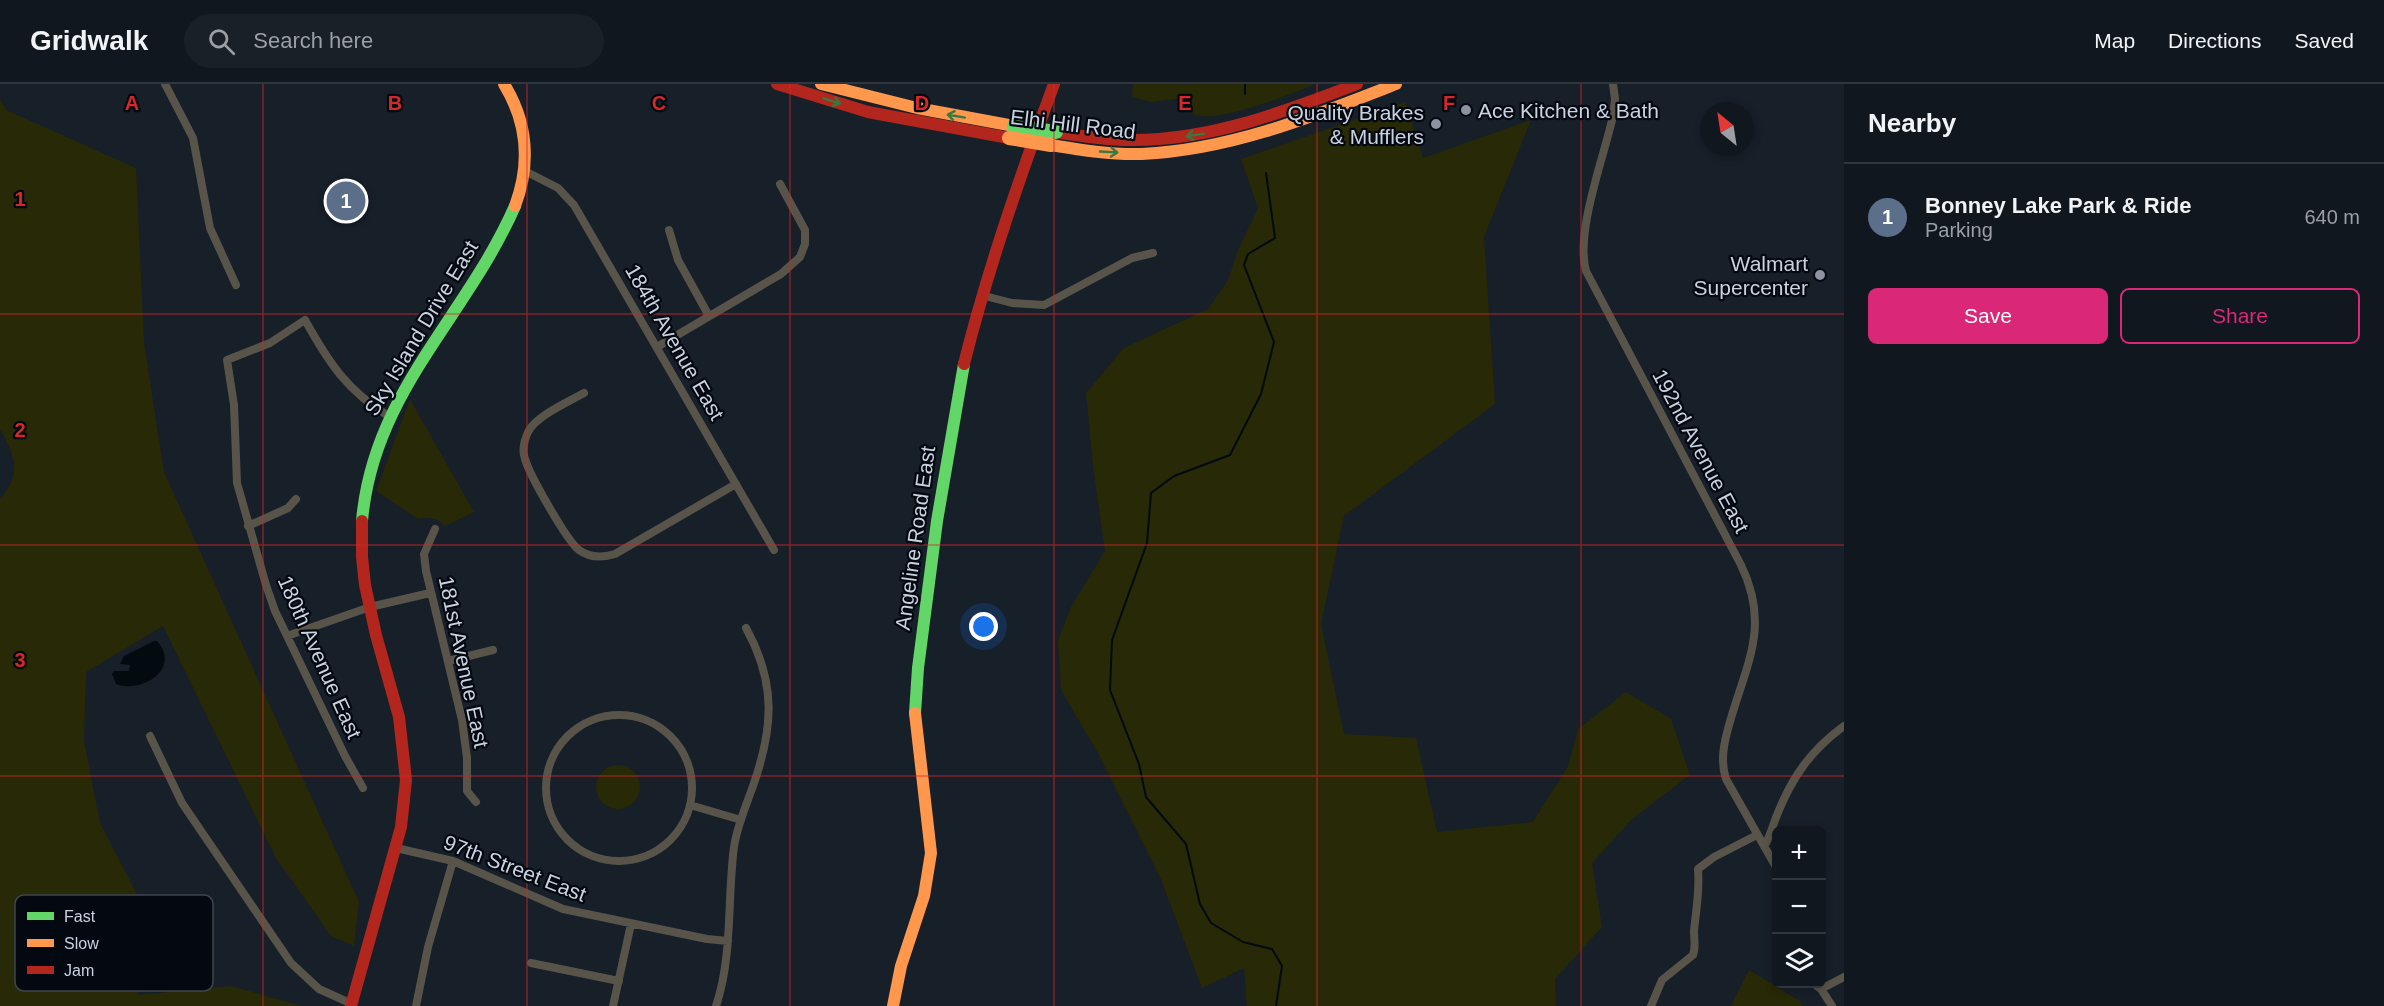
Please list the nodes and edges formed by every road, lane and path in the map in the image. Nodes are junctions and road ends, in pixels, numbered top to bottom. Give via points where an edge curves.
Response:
1 (165, 84) edge
2 (504, 84) edge
3 (777, 84) edge
4 (821, 84) edge
5 (1054, 84) edge
6 (1357, 84) edge
7 (1396, 84) edge
8 (1613, 84) edge
9 (1011, 132) junction
10 (1054, 139) junction
11 (525, 171) junction
12 (780, 184) dead end
13 (669, 230) dead end
14 (1153, 253) dead end
15 (236, 285) dead end
16 (981, 295) junction
17 (709, 316) junction
18 (657, 346) junction
19 (584, 393) dead end
20 (390, 417) junction
21 (736, 484) junction
22 (296, 498) dead end
23 (248, 526) junction
24 (435, 530) dead end
25 (774, 550) dead end
26 (430, 593) junction
27 (370, 608) junction
28 (747, 628) dead end
29 (287, 636) junction
30 (493, 650) dead end
31 (447, 662) junction
32 (1844, 726) edge
33 (150, 736) dead end
34 (363, 788) dead end
35 (476, 802) dead end
36 (690, 805) junction
37 (741, 820) junction
38 (1757, 835) junction
39 (1765, 845) junction
40 (396, 848) junction
41 (1772, 859) edge
42 (453, 861) junction
43 (631, 924) junction
44 (728, 941) junction
45 (531, 963) dead end
46 (1844, 977) edge
47 (619, 981) junction
48 (1826, 983) edge
49 (1818, 988) edge
50 (351, 1005) edge
51 (416, 1006) edge
52 (613, 1006) edge
53 (716, 1006) edge
54 (893, 1006) edge
55 (1651, 1006) edge
56 (1832, 1006) edge

1 - 15 street via 193,138 210,228
2 - 11 main road, Sky Island Drive East via 518,108 524,132
3 -> 9 main road, Elhi Hill Road via 880,115
9 -> 4 main road, Elhi Hill Road
5 - 16 main road, Angeline Road East
6 -> 10 main road, Elhi Hill Road via 1252,123 1188,136
10 -> 7 main road, Elhi Hill Road via 1096,152 1140,154 1218,145 1277,129
8 - 38 street, 192nd Avenue East via 1613,116 1583,235 1583,263 1752,592 1755,638 1725,742 1722,768
9 - 10 main road, Elhi Hill Road, bridge
11 - 18 street, 184th Avenue East via 567,195
11 - 20 main road, Sky Island Drive East via 514,208 499,238
12 - 17 street via 805,230 800,257 781,274
13 - 17 street via 678,260
14 - 16 street via 1132,258 1044,305 1012,303
16 - 54 main road, Angeline Road East via 960,377 918,668 915,719 930,834 929,871
17 - 18 street
18 - 21 street, 184th Avenue East
19 - 21 street via 538,420 528,432 524,447 528,468 570,541 581,552 602,557 615,554
20 - 23 street, 180th Avenue East via 340,377 305,320 270,343 227,360 234,405 237,483
20 - 27 main road, Sky Island Drive East via 377,446 364,501 362,552
21 - 25 street, 184th Avenue East
22 - 23 street via 288,508
23 - 29 street, 180th Avenue East
24 - 26 street, 181st Avenue East via 424,554
26 - 27 street
26 - 31 street, 181st Avenue East
27 - 29 street
27 - 40 main road, Sky Island Drive East via 403,739 405,792
28 - 37 street via 765,671 770,709 766,745
29 - 34 street, 180th Avenue East
30 - 31 street
31 - 35 street, 181st Avenue East via 465,738 467,791
32 - 39 street via 1803,764
33 - 50 street via 182,803 291,963 319,989
36 - 36 street via 692,783 682,751 662,728 631,715 594,718 573,730 559,745 547,772 546,797 556,826 572,844 597,858 626,861 657,851 681,827
36 - 37 street
37 - 44 street via 732,865
38 - 39 street, 192nd Avenue East
38 - 55 street via 1698,869 1693,955 1662,980
39 - 41 street
40 - 42 street, 97th Street East
40 - 50 main road, Sky Island Drive East
42 - 43 street, 97th Street East via 548,904
42 - 51 street
43 - 44 street, 97th Street East
43 - 47 street
44 - 53 street
45 - 47 street
46 - 48 street
47 - 52 street
49 - 56 street

